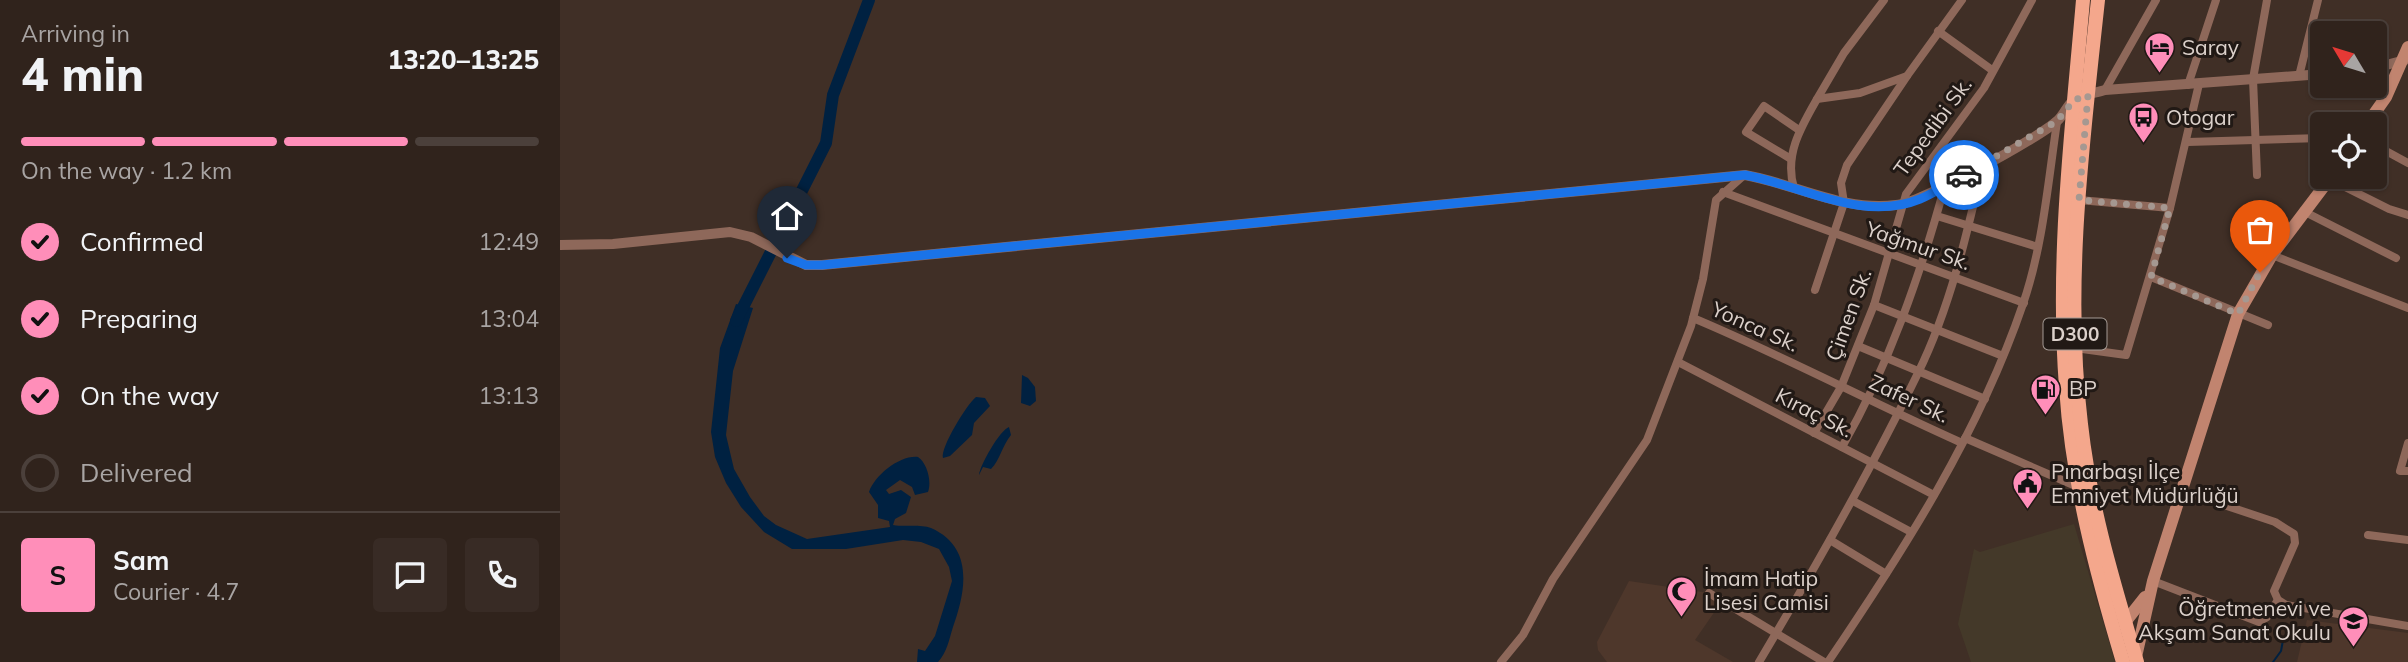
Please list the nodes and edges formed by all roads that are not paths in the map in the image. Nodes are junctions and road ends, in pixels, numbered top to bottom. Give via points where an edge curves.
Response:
1 (1884, 0) edge
2 (2032, 0) edge
3 (2083, 0) edge
4 (2098, 0) edge
5 (2155, 0) edge
6 (2216, 0) edge
7 (2267, 0) edge
8 (2318, 0) edge
9 (1956, 1) edge
10 (1938, 32) junction
11 (2406, 53) edge
12 (2387, 62) edge
13 (1992, 70) junction
14 (2310, 75) edge
15 (1907, 76) junction
16 (2299, 76) junction
17 (2253, 79) junction
18 (2194, 85) junction
19 (2105, 90) junction
20 (2387, 95) edge
21 (2081, 97) junction
22 (1817, 99) junction
23 (2057, 121) junction
24 (1799, 130) junction
25 (2310, 139) edge
26 (2255, 141) junction
27 (2188, 142) junction
28 (2387, 152) edge
29 (1791, 159) junction
30 (2408, 163) edge
31 (1983, 164) junction
32 (1745, 175) junction
33 (2257, 175) dead end
34 (1945, 185) junction
35 (1794, 188) junction
36 (2321, 189) edge
37 (2351, 189) edge
38 (1723, 192) junction
39 (2079, 200) junction
40 (1844, 203) junction
41 (1903, 204) junction
42 (2170, 208) junction
43 (2303, 211) junction
44 (2408, 215) edge
45 (1937, 216) junction
46 (1970, 224) junction
47 (1834, 235) junction
48 (560, 245) edge
49 (2038, 247) junction
50 (2272, 255) junction
51 (1890, 256) junction
52 (2396, 258) dead end
53 (1920, 266) junction
54 (1954, 277) junction
55 (2151, 277) junction
56 (1815, 289) dead end
57 (2024, 303) junction
58 (1874, 305) junction
59 (2408, 308) edge
60 (2238, 314) junction
61 (1905, 316) junction
62 (1693, 318) junction
63 (2268, 325) dead end
64 (1936, 329) junction
65 (1858, 346) junction
66 (2076, 348) junction
67 (2003, 356) junction
68 (1887, 358) junction
69 (1678, 362) junction
70 (1919, 372) junction
71 (1841, 387) junction
72 (1985, 399) junction
73 (1869, 401) junction
74 (1896, 413) junction
75 (1815, 433) junction
76 (1964, 440) junction
77 (2408, 443) edge
78 (1842, 447) junction
79 (1872, 463) junction
80 (2408, 471) edge
81 (2078, 487) junction
82 (2182, 491) junction
83 (1934, 495) junction
84 (1853, 500) junction
85 (1912, 533) junction
86 (2368, 535) dead end
87 (1830, 540) junction
88 (2408, 540) edge
89 (1886, 574) junction
90 (2153, 581) junction
91 (1709, 593) dead end
92 (2278, 600) junction
93 (2126, 621) junction
94 (2408, 626) edge
95 (1775, 635) junction
96 (1830, 661) edge
97 (2132, 661) edge
98 (1501, 662) edge
99 (1759, 662) edge

1 - 22 street
2 - 13 street, Tepedibi Sk.
3 - 21 highway, D300
4 - 21 highway, D300
5 - 19 street
6 - 18 street
7 - 17 street
8 - 16 street
9 - 10 street
10 - 13 street
10 - 15 street
11 - 12 street
11 - 20 main road
13 - 41 street, Tepedibi Sk.
14 - 16 street
15 - 22 street via 1860,93
15 - 40 street via 1847,165 1841,183
16 - 17 street
17 - 18 street
17 - 26 street
18 - 19 street
18 - 27 street
19 - 21 street
21 - 23 street
21 - 39 highway, D300
21 - 81 highway, D300 via 2065,199 2063,321
22 - 24 street
23 - 31 street
23 - 49 street
24 - 29 street
24 - 29 street via 1764,106 1746,132
25 - 26 street
26 - 27 street
26 - 33 street
27 - 42 street
28 - 30 street
29 - 35 street
31 - 34 street
31 - 46 street
32 - 35 street
32 - 38 street
32 - 48 street via 822,265 806,265 751,237 730,232
34 - 41 street
34 - 45 street
35 - 40 street
36 - 43 main road
37 - 44 street
38 - 47 street, Yağmur Sk.
38 - 62 street via 1712,214
39 - 42 street
39 - 66 highway, D300
40 - 41 street
40 - 47 street
41 - 51 street, Çimen Sk.
42 - 55 street
43 - 50 main road
43 - 52 street
45 - 46 street
45 - 53 street
46 - 49 street
46 - 54 street
47 - 51 street, Yağmur Sk.
47 - 56 street
49 - 57 street
50 - 59 street
50 - 60 main road
51 - 53 street, Yağmur Sk.
51 - 58 street, Çimen Sk.
53 - 54 street, Yağmur Sk.
53 - 61 street
54 - 57 street, Yağmur Sk.
54 - 64 street
55 - 60 street
55 - 66 street via 2126,355
57 - 67 street
58 - 61 street
58 - 65 street, Çimen Sk.
60 - 63 street
60 - 82 main road
61 - 64 street
61 - 68 street
62 - 69 street
62 - 71 street, Yonca Sk.
64 - 67 street
64 - 70 street
65 - 68 street
65 - 71 street, Çimen Sk.
66 - 93 highway, D300 via 2088,475
67 - 72 street
68 - 70 street
68 - 73 street
69 - 75 street, Kıraç Sk.
69 - 98 street via 1647,440 1553,579 1523,635
70 - 72 street
70 - 74 street
71 - 73 street, Zafer Sk.
71 - 75 street, Çimen Sk.
72 - 76 street
73 - 74 street, Zafer Sk.
73 - 78 street
74 - 76 street, Zafer Sk.
74 - 79 street
75 - 78 street, Kıraç Sk.
76 - 81 street, Zafer Sk.
76 - 83 street
77 - 80 street via 2400,471
78 - 79 street, Kıraç Sk.
79 - 83 street, Kıraç Sk.
79 - 84 street
81 - 97 highway, D300 via 2090,549
82 - 90 main road
82 - 92 street via 2275,522 2294,534 2295,543 2275,586
83 - 85 street
84 - 85 street
84 - 87 street
85 - 89 street
86 - 88 street
87 - 89 street
87 - 95 street
89 - 96 street
90 - 92 street via 2259,622
90 - 93 main road
90 - 97 main road
91 - 95 street
92 - 94 street via 2298,609
93 - 97 highway, D300
95 - 96 street
95 - 99 street

